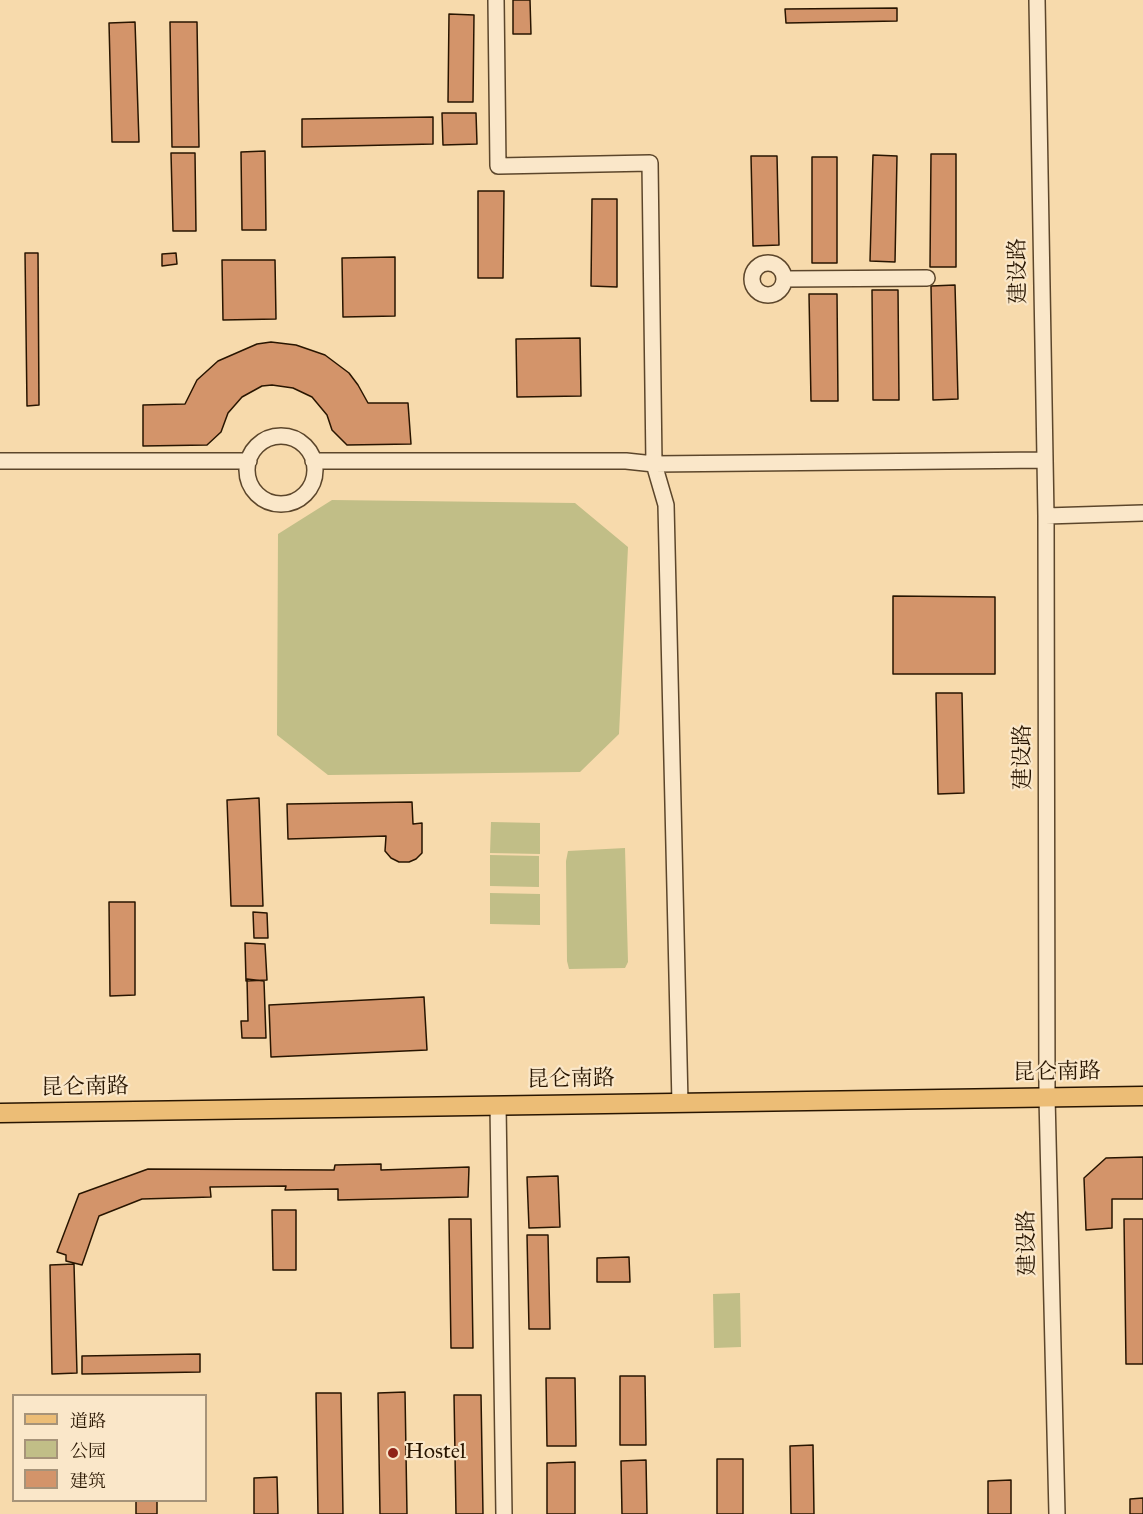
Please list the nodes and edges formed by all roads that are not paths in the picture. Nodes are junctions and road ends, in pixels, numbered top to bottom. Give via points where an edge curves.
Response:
1 (496, 0) edge
2 (1037, 0) edge
3 (927, 278) dead end
4 (784, 279) dead end
5 (1045, 460) junction
6 (0, 461) edge
7 (249, 461) junction
8 (313, 461) junction
9 (654, 464) junction
10 (1143, 513) edge
11 (1046, 516) junction
12 (1143, 1096) edge
13 (1047, 1097) junction
14 (680, 1103) junction
15 (498, 1105) junction
16 (0, 1113) edge
17 (504, 1514) edge
18 (1057, 1514) edge

1 - 9 street via 498,166 651,163
2 - 5 street, 建设路
3 - 4 street
5 - 9 street
5 - 11 street, 建设路
6 - 7 street
7 - 8 street via 257,446 281,436 305,446
7 - 8 street via 250,484 258,495 282,504 295,502 306,494 313,483
8 - 9 street
9 - 14 street via 666,505
10 - 11 street
11 - 13 street, 建设路
12 - 13 main road, 昆仑南路
13 - 14 main road, 昆仑南路
13 - 18 street, 建设路
14 - 15 main road, 昆仑南路
15 - 16 main road, 昆仑南路
15 - 17 street

